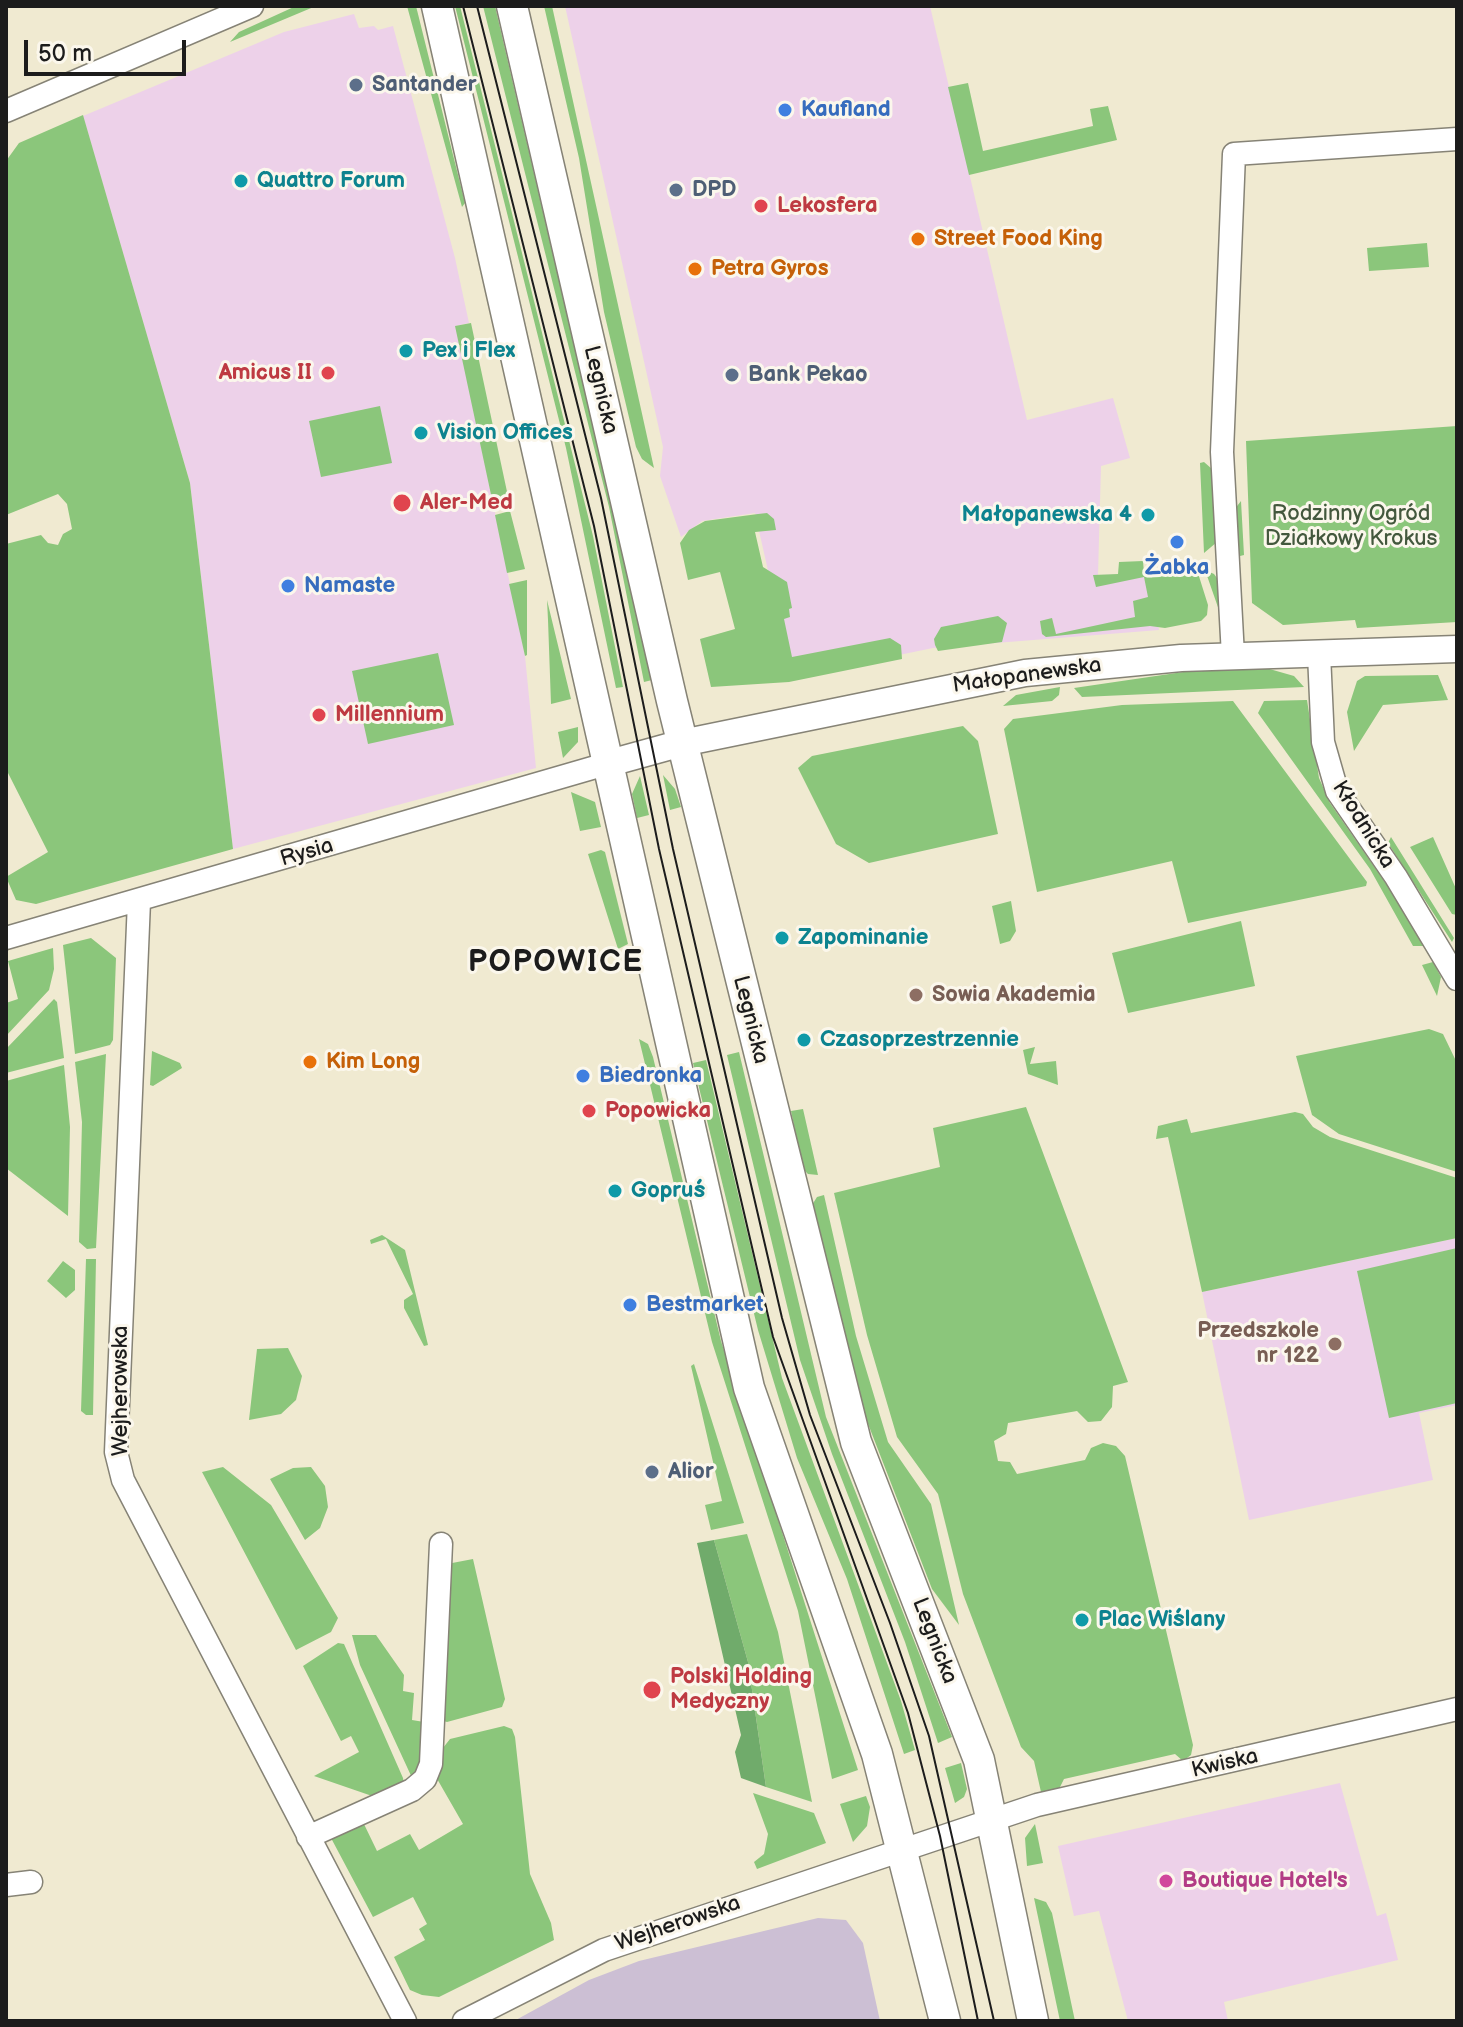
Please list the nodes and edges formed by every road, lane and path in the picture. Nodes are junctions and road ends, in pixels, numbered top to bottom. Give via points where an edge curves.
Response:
1 (252, 6) edge
2 (437, 6) edge
3 (512, 6) edge
4 (6, 111) edge
5 (1457, 139) edge
6 (1457, 649) edge
7 (1319, 654) junction
8 (1233, 656) junction
9 (682, 743) junction
10 (606, 764) junction
11 (139, 901) junction
12 (6, 938) edge
13 (1457, 979) edge
14 (441, 1544) dead end
15 (1457, 1709) edge
16 (993, 1820) junction
17 (308, 1837) junction
18 (902, 1850) junction
19 (31, 1882) dead end
20 (6, 1885) edge
21 (405, 2021) edge
22 (464, 2021) edge
23 (945, 2021) edge
24 (1033, 2021) edge

1 - 4 street
2 - 10 main road
3 - 9 main road, Legnicka
5 - 8 street via 1234,154 1222,452
6 - 7 street, Małopanewska
7 - 8 street, Małopanewska
7 - 13 street, Kłodnicka via 1323,742 1337,791
8 - 9 street, Małopanewska via 983,679
9 - 10 street, Małopanewska
9 - 16 main road, Legnicka via 856,1442 972,1741
10 - 11 street, Rysia
10 - 18 main road via 749,1388 877,1754
11 - 12 street, Rysia
11 - 17 street, Wejherowska via 116,1452 123,1480
14 - 17 street via 431,1764 425,1779
15 - 16 street, Kwiska via 1037,1805
16 - 18 street, Kwiska
16 - 24 main road, Legnicka
17 - 21 street, Wejherowska
18 - 22 street, Wejherowska via 604,1950
18 - 23 main road
19 - 20 street

